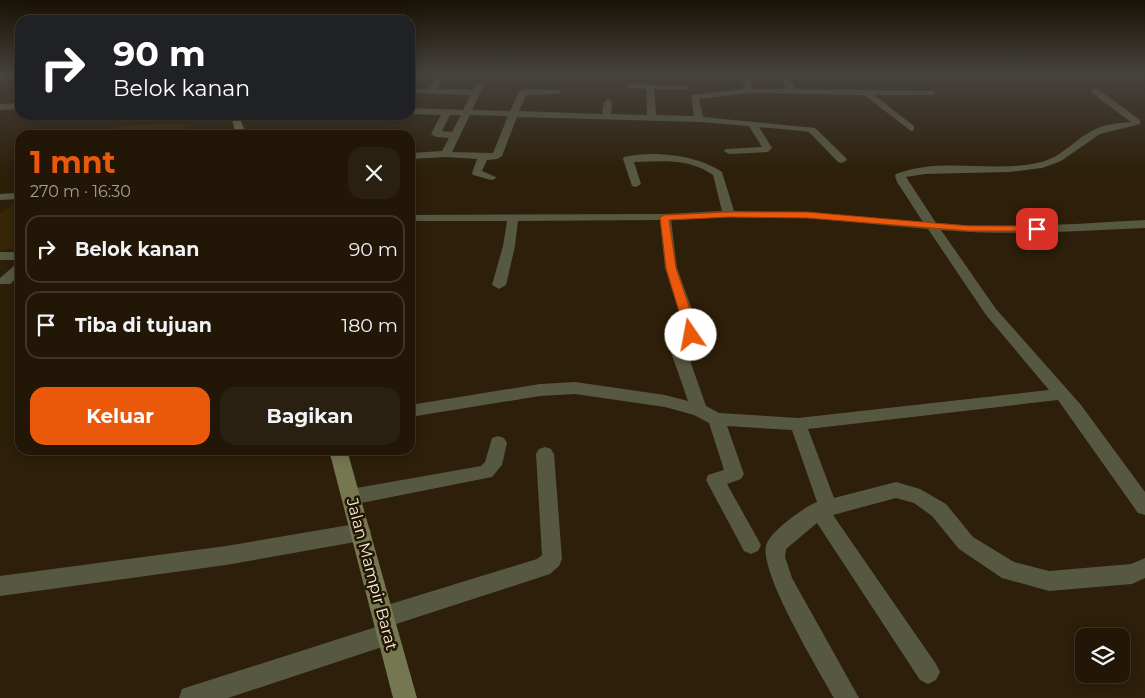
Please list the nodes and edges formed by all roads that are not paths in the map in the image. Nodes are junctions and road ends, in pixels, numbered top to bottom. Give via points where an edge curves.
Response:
1 (468, 108) edge
2 (516, 108) edge
3 (560, 108) edge
4 (607, 108) edge
5 (651, 108) edge
6 (696, 108) edge
7 (885, 108) edge
8 (1117, 108) edge
9 (415, 111) edge
10 (447, 112) junction
11 (466, 112) junction
12 (513, 114) junction
13 (557, 116) junction
14 (606, 117) junction
15 (652, 118) junction
16 (699, 119) junction
17 (752, 123) junction
18 (911, 128) dead end
19 (455, 135) junction
20 (729, 151) dead end
21 (446, 154) junction
22 (415, 156) edge
23 (483, 157) junction
24 (842, 160) dead end
25 (492, 177) dead end
26 (636, 184) dead end
27 (15, 196) edge
28 (0, 197) edge
29 (729, 214) junction
30 (415, 216) edge
31 (665, 217) junction
32 (513, 218) junction
33 (1145, 224) edge
34 (933, 226) junction
35 (0, 256) edge
36 (15, 256) edge
37 (15, 272) edge
38 (5, 281) dead end
39 (499, 285) dead end
40 (1062, 394) junction
41 (415, 410) edge
42 (699, 410) junction
43 (716, 419) junction
44 (798, 424) junction
45 (498, 443) dead end
46 (545, 454) dead end
47 (339, 455) edge
48 (351, 496) junction
49 (1145, 507) edge
50 (823, 508) junction
51 (361, 532) junction
52 (750, 545) dead end
53 (1145, 568) edge
54 (0, 586) edge
55 (386, 625) junction
56 (928, 672) dead end
57 (191, 698) edge
58 (405, 698) edge
59 (847, 698) edge

1 - 11 street
2 - 12 street
3 - 13 street
4 - 14 street
5 - 15 street
6 - 16 street
7 - 18 street
8 - 34 street via 1137,122 1098,131 1061,158 1042,165 928,171 900,176
9 - 10 street
10 - 11 street
10 - 19 street via 436,134
11 - 12 street
11 - 19 street
12 - 13 street
12 - 23 street via 497,156
13 - 14 street
14 - 15 street
15 - 16 street
16 - 17 street
17 - 20 street via 766,150
17 - 24 street via 812,130
19 - 21 street
21 - 22 street
21 - 23 street
23 - 25 street via 477,173
26 - 29 street via 627,154 687,160 712,168 718,174
27 - 28 street
29 - 31 street
29 - 34 street via 807,215
30 - 32 street
31 - 32 street
31 - 42 street via 671,268 691,335 679,352
32 - 39 street
33 - 34 street via 1037,229
34 - 40 street via 991,312
35 - 36 street
37 - 38 street
40 - 44 street
40 - 49 street
41 - 42 street via 540,390 575,388 664,401
42 - 43 street
43 - 44 street
43 - 52 street via 735,474 715,480
44 - 50 street
45 - 48 street via 493,465 486,472
46 - 55 street via 552,559 543,567
47 - 48 street, Jalan Mampir Barat
48 - 51 street, Jalan Mampir Barat
50 - 53 street via 896,490 920,497 939,510 966,544 1009,571 1049,581 1089,580 1132,574
50 - 56 street
50 - 59 street via 776,545 775,557 782,582
51 - 54 street via 200,561
51 - 55 street, Jalan Mampir Barat
55 - 57 street
55 - 58 street, Jalan Mampir Barat

